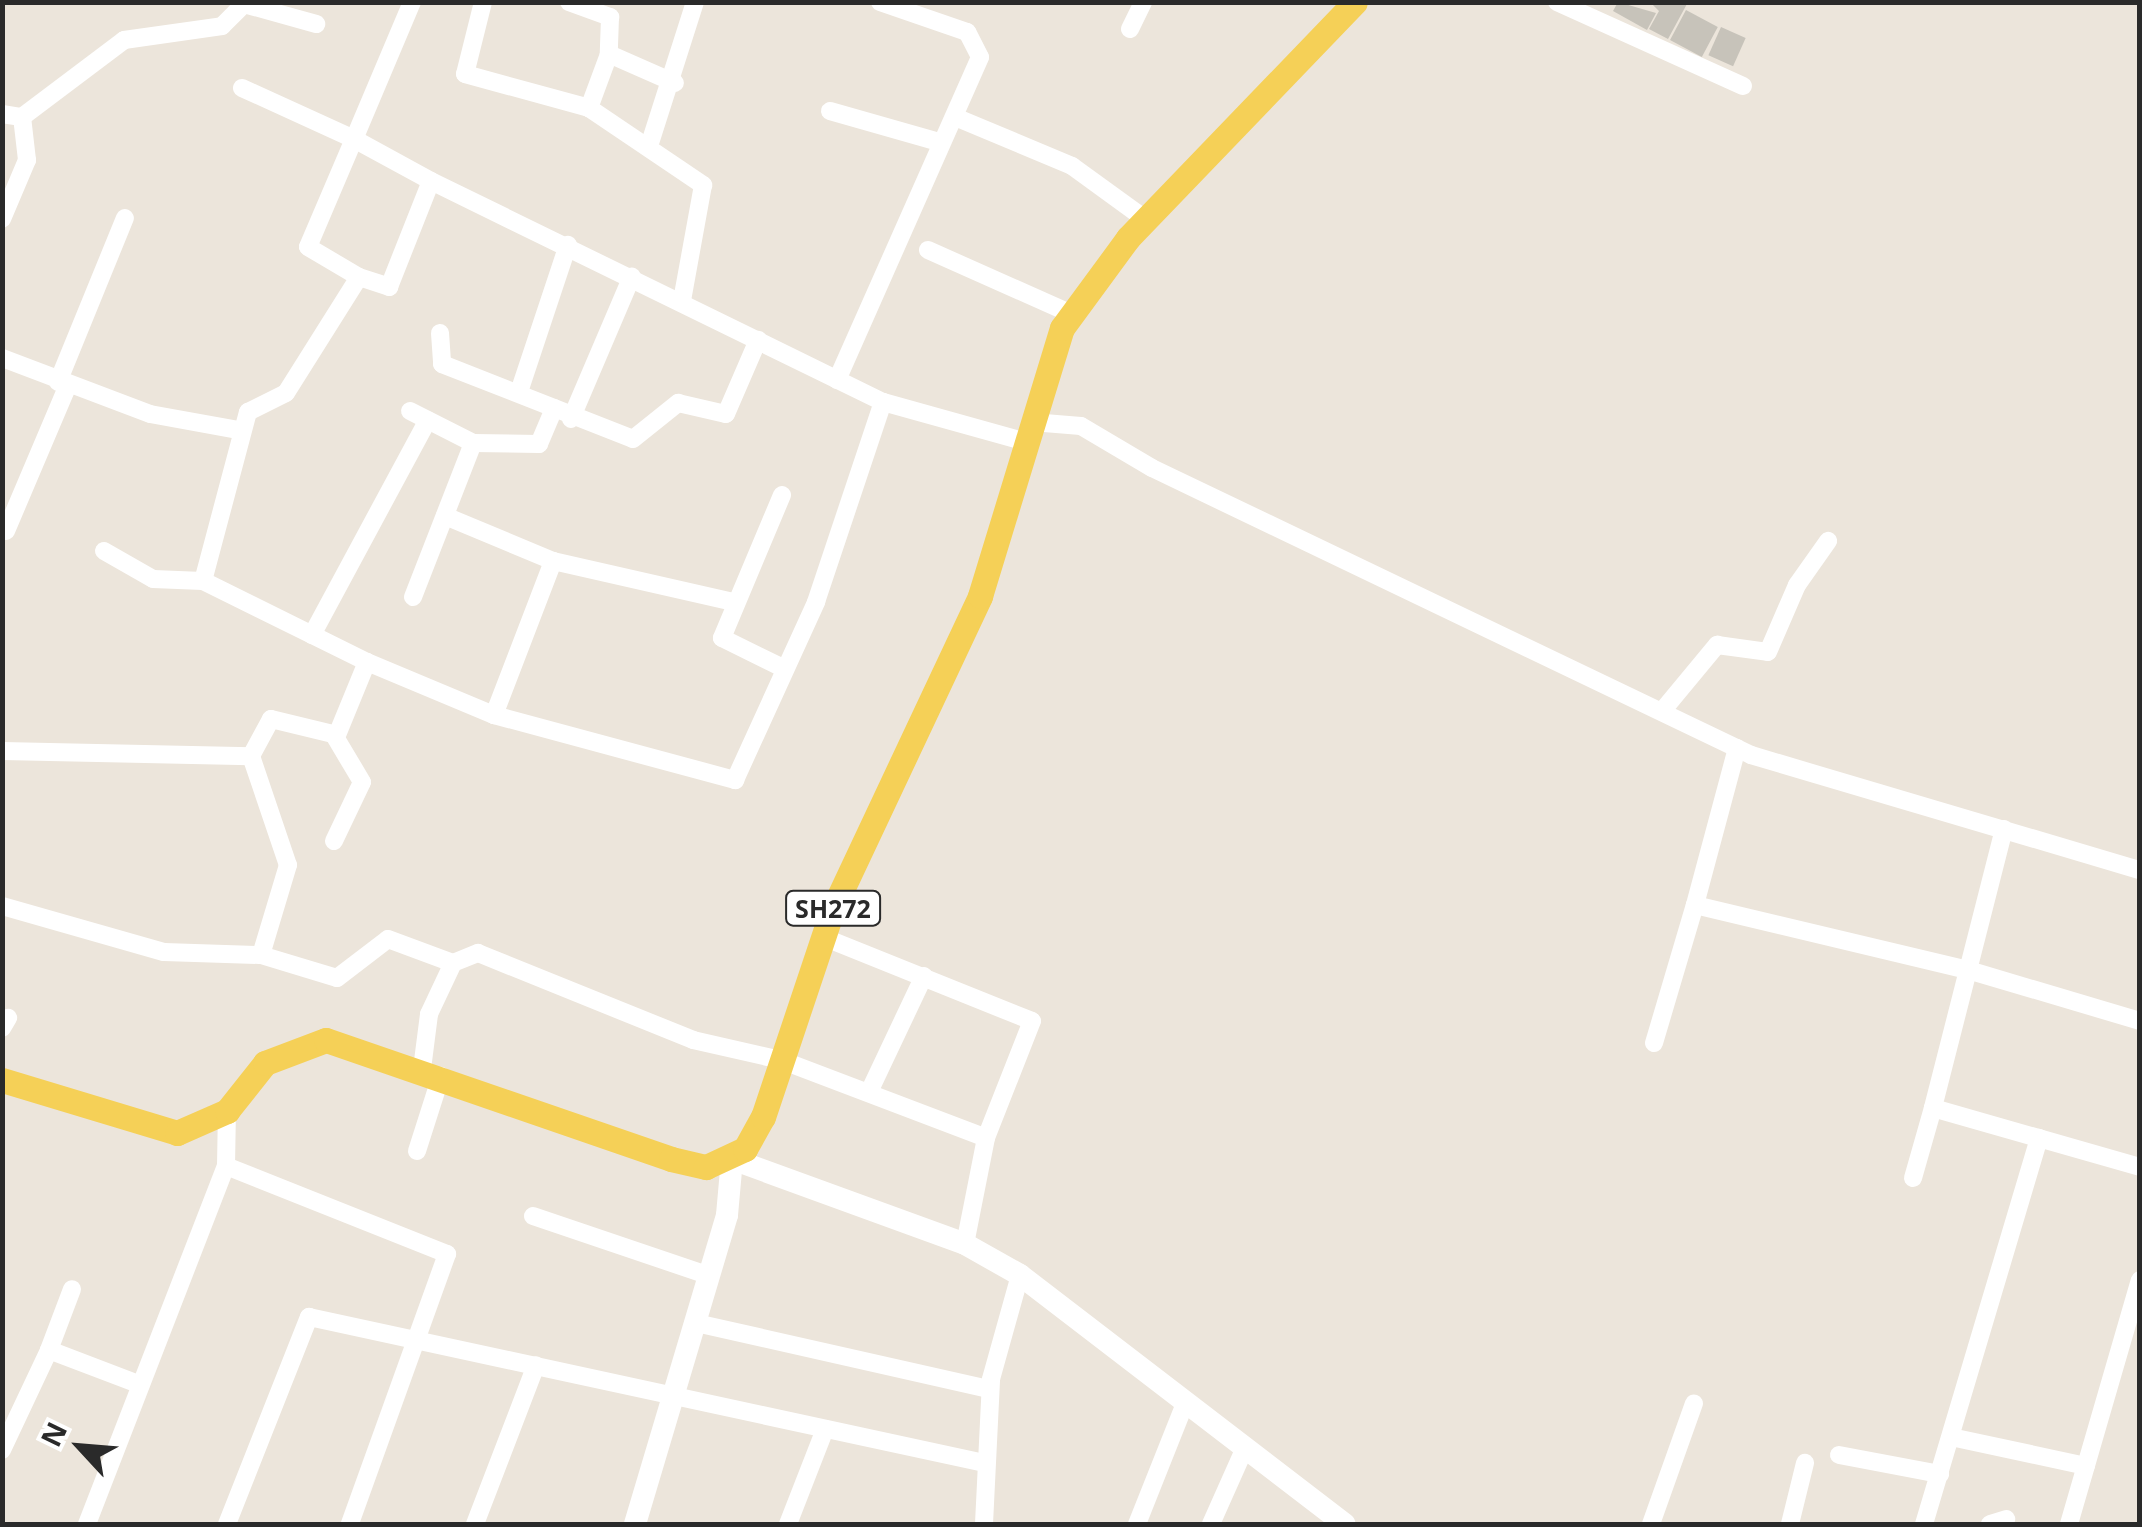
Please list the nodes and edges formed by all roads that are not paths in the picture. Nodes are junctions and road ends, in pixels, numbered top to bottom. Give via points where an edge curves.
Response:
1 (412, 2) edge
2 (485, 2) edge
3 (496, 2) edge
4 (569, 2) edge
5 (695, 2) edge
6 (1142, 2) edge
7 (1355, 2) edge
8 (1556, 2) edge
9 (887, 4) edge
10 (316, 24) dead end
11 (1130, 29) dead end
12 (609, 54) junction
13 (675, 82) junction
14 (1742, 86) dead end
15 (242, 88) dead end
16 (590, 108) junction
17 (830, 111) dead end
18 (2, 114) edge
19 (22, 117) junction
20 (954, 117) junction
21 (354, 139) junction
22 (942, 143) junction
23 (650, 144) junction
24 (430, 180) junction
25 (125, 218) dead end
26 (2, 219) edge
27 (1145, 220) junction
28 (568, 245) junction
29 (928, 250) dead end
30 (632, 276) junction
31 (359, 277) junction
32 (682, 301) junction
33 (1072, 314) junction
34 (440, 332) dead end
35 (758, 340) junction
36 (2, 358) edge
37 (837, 380) junction
38 (63, 384) junction
39 (520, 388) junction
40 (883, 402) junction
41 (554, 408) junction
42 (410, 411) dead end
43 (571, 418) junction
44 (428, 420) junction
45 (238, 430) junction
46 (1029, 432) junction
47 (474, 443) junction
48 (782, 495) dead end
49 (445, 516) junction
50 (6, 531) dead end
51 (1828, 542) dead end
52 (104, 551) dead end
53 (554, 561) junction
54 (203, 581) junction
55 (413, 596) dead end
56 (733, 602) junction
57 (312, 635) junction
58 (366, 662) junction
59 (786, 669) junction
60 (1663, 710) junction
61 (494, 715) junction
62 (334, 734) junction
63 (1738, 748) junction
64 (2, 751) edge
65 (251, 756) junction
66 (2004, 829) junction
67 (334, 841) dead end
68 (2140, 870) edge
69 (1694, 905) junction
70 (2, 906) edge
71 (823, 938) junction
72 (261, 955) junction
73 (453, 963) junction
74 (1968, 970) junction
75 (924, 976) junction
76 (2140, 1021) edge
77 (1654, 1043) dead end
78 (781, 1060) junction
79 (431, 1072) junction
80 (2, 1080) edge
81 (870, 1090) junction
82 (1933, 1108) junction
83 (227, 1110) junction
84 (986, 1138) junction
85 (2039, 1138) junction
86 (417, 1151) dead end
87 (732, 1159) junction
88 (226, 1166) junction
89 (2140, 1167) edge
90 (1913, 1178) dead end
91 (534, 1216) dead end
92 (965, 1244) junction
93 (1020, 1275) junction
94 (710, 1276) junction
95 (2140, 1280) edge
96 (72, 1289) dead end
97 (696, 1323) junction
98 (418, 1340) junction
99 (50, 1350) junction
100 (536, 1364) junction
101 (141, 1385) junction
102 (990, 1389) junction
103 (676, 1397) junction
104 (1694, 1403) dead end
105 (1184, 1406) junction
106 (825, 1429) junction
107 (1951, 1438) junction
108 (2, 1450) edge
109 (1244, 1450) junction
110 (1840, 1455) dead end
111 (984, 1463) junction
112 (1805, 1463) dead end
113 (2086, 1466) junction
114 (1940, 1474) junction
115 (87, 1524) edge
116 (227, 1524) edge
117 (350, 1524) edge
118 (475, 1524) edge
119 (638, 1524) edge
120 (788, 1524) edge
121 (984, 1524) edge
122 (1137, 1524) edge
123 (1211, 1524) edge
124 (1341, 1524) edge
125 (1651, 1524) edge
126 (1790, 1524) edge
127 (1924, 1524) edge
128 (2069, 1524) edge

1 - 21 street
2 - 3 street
2 - 16 street via 465,74
4 - 12 street via 610,17
5 - 13 street
6 - 11 street
7 - 27 main road, SH272
8 - 14 street
9 - 20 street via 967,32 980,57
10 - 19 street via 244,4 222,26 124,40
12 - 13 street
12 - 16 street
13 - 23 street
15 - 21 street
16 - 23 street
17 - 22 street
18 - 19 street
19 - 26 street via 28,160
20 - 22 street
20 - 27 street via 1072,166
21 - 24 street
21 - 31 street via 308,247
22 - 37 street
23 - 32 street via 703,185
24 - 28 street
24 - 31 street via 388,288
25 - 38 street
27 - 33 main road, SH272
28 - 30 street
28 - 39 street
29 - 33 street
30 - 32 street
30 - 43 street
31 - 45 street via 286,393 248,412
32 - 35 street
33 - 46 main road, SH272
34 - 39 street via 435,349 442,364
35 - 37 street
35 - 43 street via 726,414 678,403 633,439
36 - 38 street
37 - 40 street
38 - 45 street via 197,426
38 - 50 street
39 - 41 street
40 - 46 street
40 - 59 street
41 - 43 street
41 - 47 street via 539,444
42 - 44 street
44 - 47 street
44 - 57 street
45 - 54 street
46 - 60 street via 1082,426 1152,468
46 - 71 main road, SH272 via 980,596 892,770
47 - 49 street
48 - 56 street
49 - 53 street
49 - 55 street
51 - 60 street via 1796,585 1768,652 1717,645
52 - 54 street via 152,579
53 - 56 street
53 - 61 street
54 - 57 street
56 - 59 street via 722,638
57 - 58 street
58 - 61 street
58 - 62 street
59 - 61 street via 735,780
60 - 63 street
62 - 65 street via 272,719
62 - 67 street via 362,782
63 - 66 street
63 - 69 street
64 - 65 street
65 - 72 street via 288,864
66 - 68 street
66 - 74 street
69 - 74 street
69 - 77 street
70 - 72 street via 164,952
71 - 75 street
71 - 78 main road, SH272
72 - 73 street via 337,978 388,939
73 - 78 street via 478,953 693,1040
73 - 79 street via 429,1014
74 - 76 street
74 - 82 street
75 - 81 street
75 - 84 street via 1032,1021
78 - 81 street
78 - 87 main road, SH272 via 763,1117
79 - 83 main road via 326,1040 264,1064
79 - 86 street
79 - 87 main road via 670,1159 706,1167
80 - 83 main road via 177,1132
81 - 84 street
82 - 85 street
82 - 90 street
83 - 88 street
84 - 92 street
85 - 89 street
85 - 107 street
87 - 92 street
87 - 94 street
88 - 98 street via 447,1254
88 - 101 street
91 - 94 street
92 - 93 street
93 - 102 street
93 - 105 street
94 - 97 street
95 - 113 street
96 - 99 street
97 - 102 street
97 - 103 street
98 - 100 street
98 - 116 street via 308,1317
98 - 117 street
99 - 101 street
99 - 108 street
100 - 103 street
100 - 118 street
101 - 115 street
102 - 111 street
103 - 106 street
103 - 119 street
104 - 125 street
105 - 109 street
105 - 122 street
106 - 111 street
106 - 120 street
107 - 113 street
107 - 114 street
109 - 123 street
109 - 124 street
110 - 114 street
111 - 121 street
112 - 126 street
113 - 128 street
114 - 127 street

